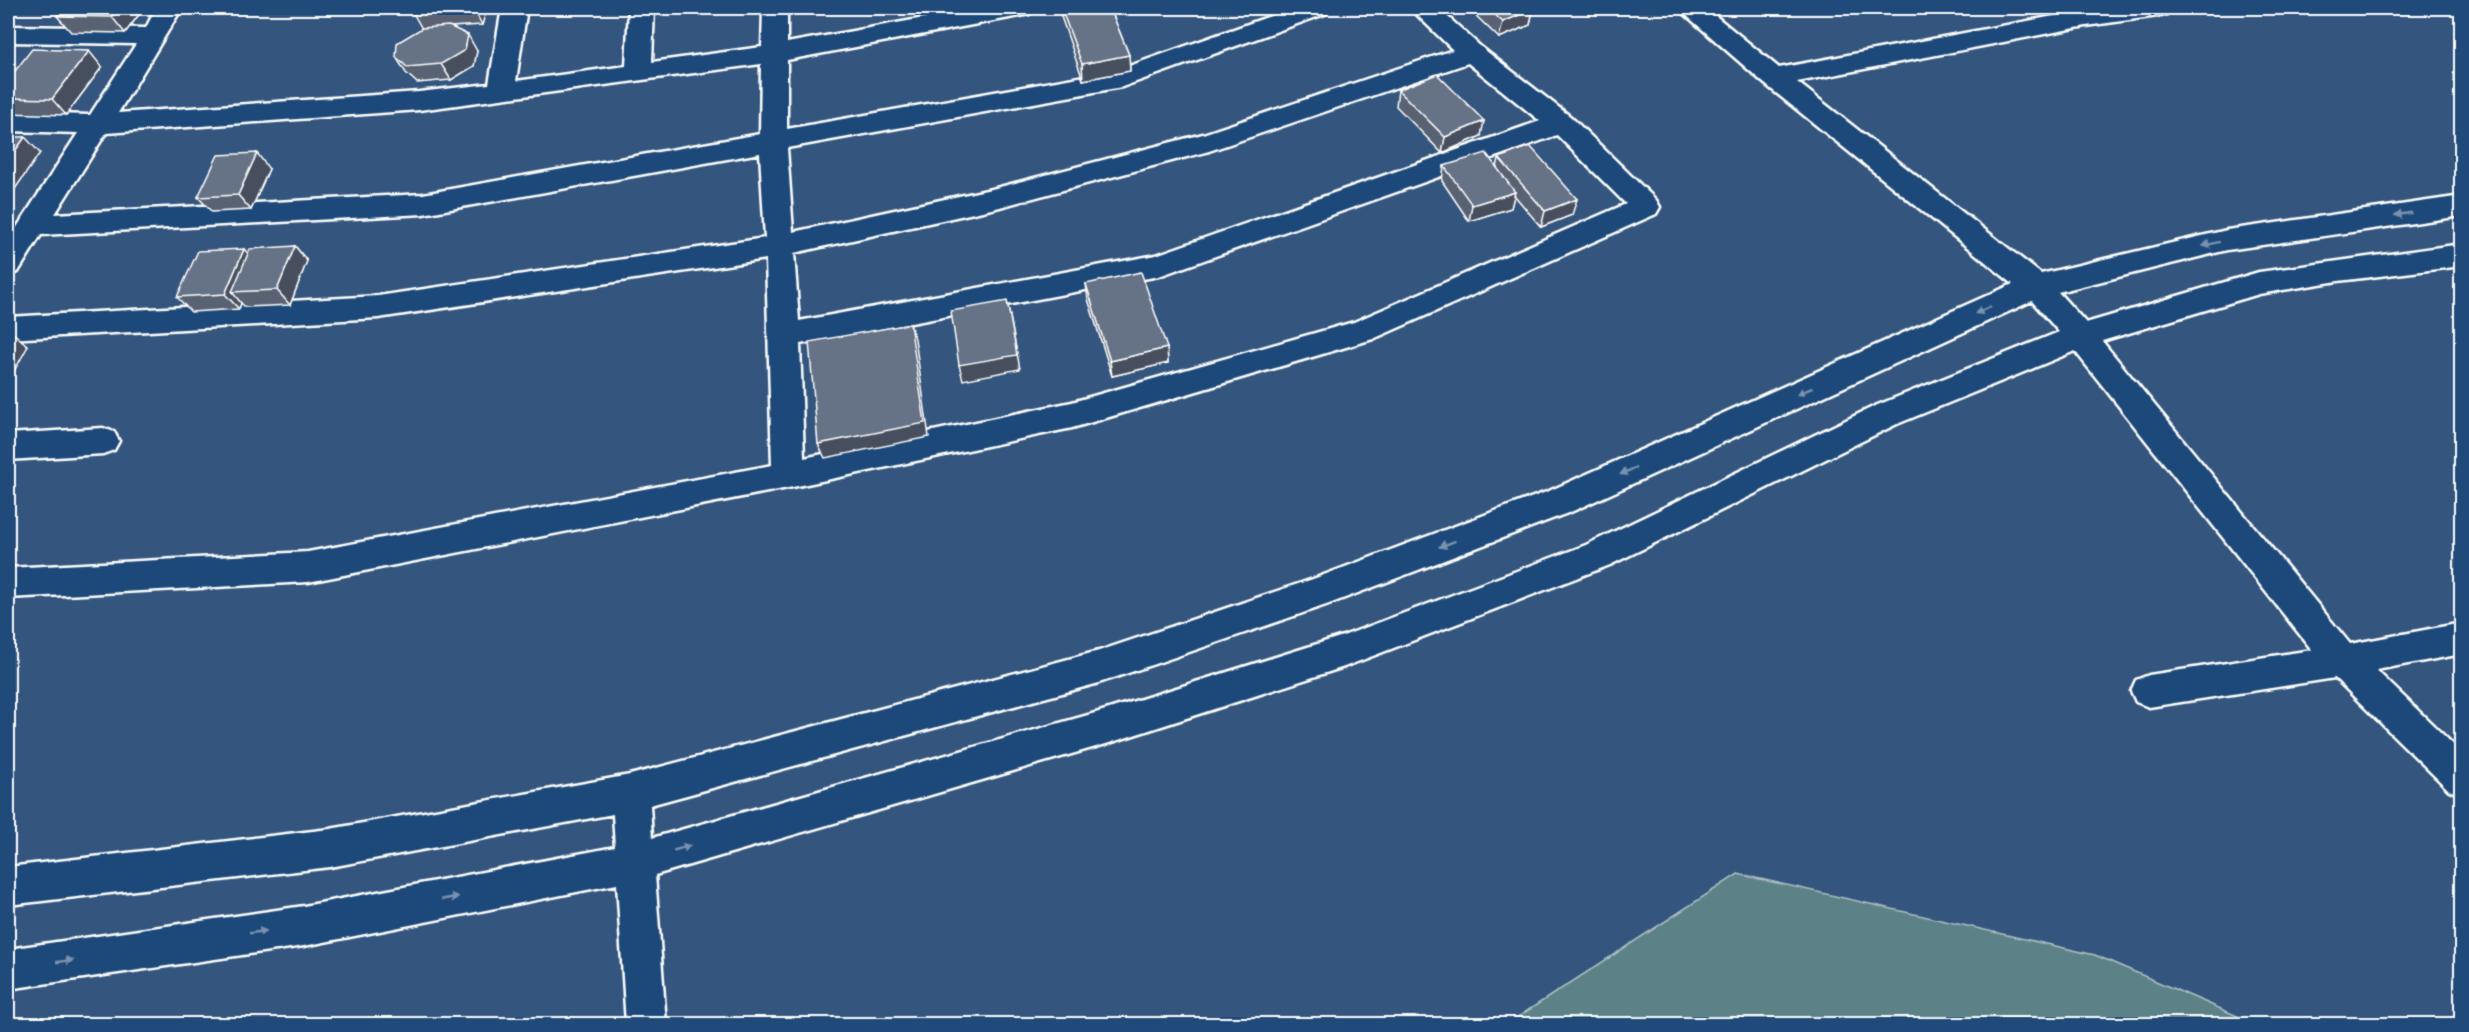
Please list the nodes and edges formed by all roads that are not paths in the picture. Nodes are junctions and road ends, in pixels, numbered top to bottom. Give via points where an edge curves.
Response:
1 (169, 8) edge
2 (514, 8) edge
3 (641, 8) edge
4 (775, 8) edge
5 (1020, 8) edge
6 (1316, 8) edge
7 (1423, 8) edge
8 (1691, 8) edge
9 (2158, 8) edge
10 (8, 34) edge
11 (154, 36) junction
12 (1472, 53) junction
13 (774, 54) junction
14 (639, 74) junction
15 (1774, 78) junction
16 (501, 92) junction
17 (8, 122) edge
18 (99, 124) junction
19 (1561, 124) junction
20 (773, 142) junction
21 (2462, 206) edge
22 (35, 225) junction
23 (779, 246) junction
24 (2462, 255) edge
25 (8, 264) edge
26 (2036, 286) junction
27 (8, 328) edge
28 (785, 335) junction
29 (2080, 336) junction
30 (103, 441) dead end
31 (8, 447) edge
32 (788, 475) junction
33 (8, 583) edge
34 (2462, 638) edge
35 (2342, 661) junction
36 (2149, 691) dead end
37 (2462, 778) edge
38 (630, 793) junction
39 (635, 862) junction
40 (8, 886) edge
41 (8, 969) edge
42 (646, 1024) edge

1 - 11 street
2 - 16 street
3 - 14 street
4 - 13 street
5 - 13 street
6 - 20 street via 1122,78
7 - 12 street
8 - 15 street
9 - 15 street via 2086,18
10 - 11 street
11 - 18 street
12 - 19 street
12 - 23 street via 1209,142 996,198
13 - 14 street
13 - 20 street
14 - 16 street
15 - 26 street
16 - 18 street
17 - 18 street
18 - 22 street
19 - 28 street via 1158,265
19 - 32 street via 1646,207 1362,331 1072,415
20 - 22 street via 423,204
20 - 23 street
21 -> 26 street via 2227,240
22 - 25 street
23 - 27 street via 378,307
23 - 28 street
24 - 29 street via 2259,283
26 - 29 street
26 -> 38 street via 1561,501 1317,593 1099,667
28 - 32 street
29 - 35 street
39 -> 29 street via 1106,727 1344,651 1598,555 1886,415
30 - 31 street
32 - 33 street via 308,567
34 - 35 street
35 - 36 street
35 - 37 street
38 - 39 street
38 - 40 street via 330,848
41 -> 39 street via 304,926
39 - 42 street

